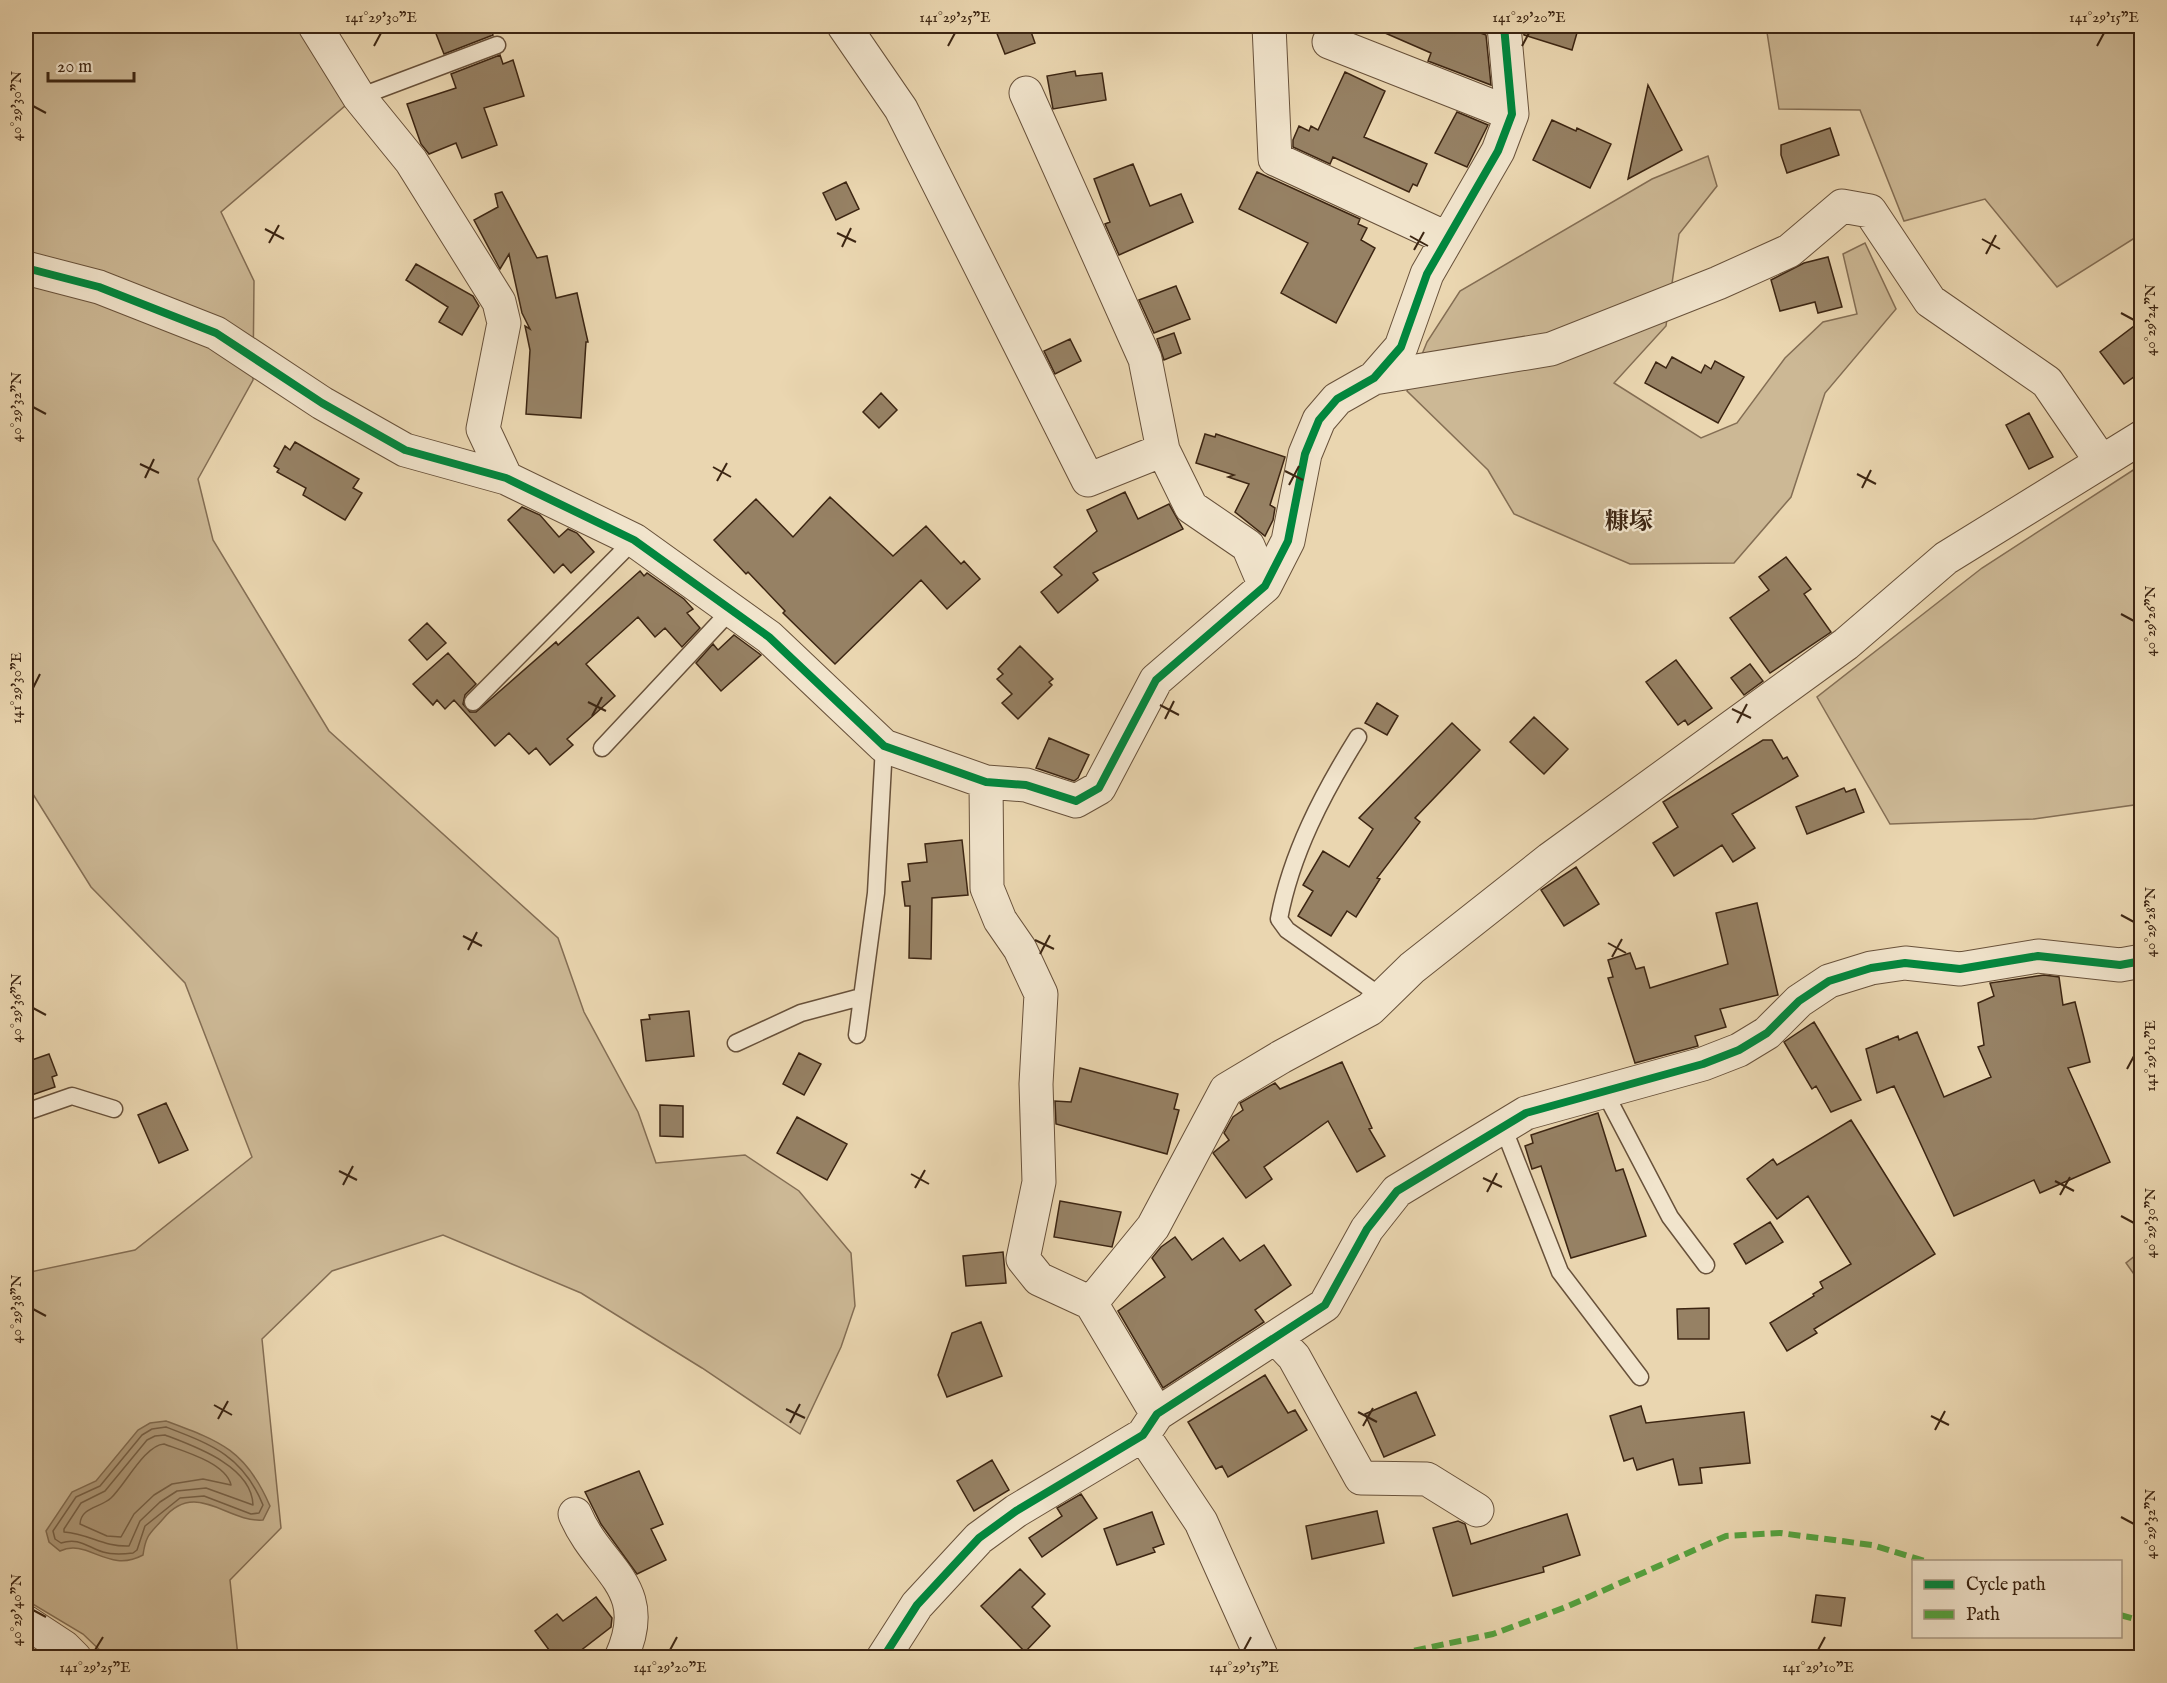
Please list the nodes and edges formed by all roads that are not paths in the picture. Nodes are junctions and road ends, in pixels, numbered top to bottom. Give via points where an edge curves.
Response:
1 (315, 26) edge
2 (844, 26) edge
3 (1269, 26) edge
4 (1504, 26) edge
5 (1329, 42) dead end
6 (497, 45) dead end
7 (1026, 93) dead end
8 (359, 97) junction
9 (1512, 114) junction
10 (1446, 238) junction
11 (26, 268) edge
12 (1374, 378) junction
13 (2142, 436) edge
14 (1164, 450) junction
15 (2101, 461) junction
16 (506, 478) junction
17 (634, 540) junction
18 (1264, 586) junction
19 (732, 609) junction
20 (473, 702) dead end
21 (1358, 737) dead end
22 (884, 746) junction
23 (602, 748) dead end
24 (986, 782) junction
25 (2142, 961) edge
26 (861, 997) junction
27 (1382, 998) junction
28 (857, 1035) dead end
29 (736, 1043) dead end
30 (1604, 1091) junction
31 (114, 1109) dead end
32 (26, 1112) edge
33 (1503, 1127) junction
34 (1706, 1265) dead end
35 (1091, 1303) junction
36 (1276, 1338) junction
37 (1640, 1377) dead end
38 (1150, 1424) junction
39 (1477, 1510) dead end
40 (575, 1514) dead end
41 (26, 1622) edge
42 (75, 1658) edge
43 (621, 1658) edge
44 (883, 1658) edge
45 (1262, 1658) edge

1 - 8 street
2 - 14 street via 901,109 1088,480
3 - 10 street via 1275,159
4 - 9 street
5 - 9 street
6 - 8 lane
7 - 14 street via 1145,359
8 - 16 street via 411,161 499,302 504,323 483,429
9 - 10 street via 1498,151
10 - 12 street via 1427,274 1401,347
11 - 16 street via 99,287 216,333 322,403 405,450
12 - 15 street via 1551,349 1789,251 1842,206 1870,211 1930,301 2047,382
12 - 18 street via 1337,399 1319,420 1305,454 1288,541
13 - 15 street
14 - 18 street via 1191,507 1248,546
15 - 27 street via 1946,558 1846,644 1551,859 1412,968
16 - 17 street
17 - 19 street
17 - 20 lane
18 - 24 street via 1156,680 1099,788 1076,801 1026,785
19 - 22 street via 769,637
19 - 23 lane
21 - 27 lane via 1328,784 1303,843 1279,919 1287,930
22 - 24 street
22 - 26 lane via 876,893
24 - 35 street via 987,888 1041,994 1036,1084 1039,1182 1023,1259 1039,1279
25 - 30 street via 2120,965 2038,956 1960,969 1905,963 1870,968 1829,981 1799,1000 1767,1033 1739,1050
26 - 28 lane
26 - 29 lane via 801,1013
27 - 35 street via 1370,1009 1226,1090 1153,1227
30 - 33 street via 1526,1113
30 - 34 lane via 1670,1217
31 - 32 lane via 72,1096
33 - 36 street via 1397,1191 1367,1229 1325,1305
33 - 37 lane via 1560,1272
35 - 38 street
36 - 38 street
36 - 39 street via 1294,1356 1361,1478 1427,1479
38 - 44 street via 979,1538 917,1605
38 - 45 street via 1201,1522
40 - 43 street via 582,1531 626,1589 633,1618
41 - 42 street

